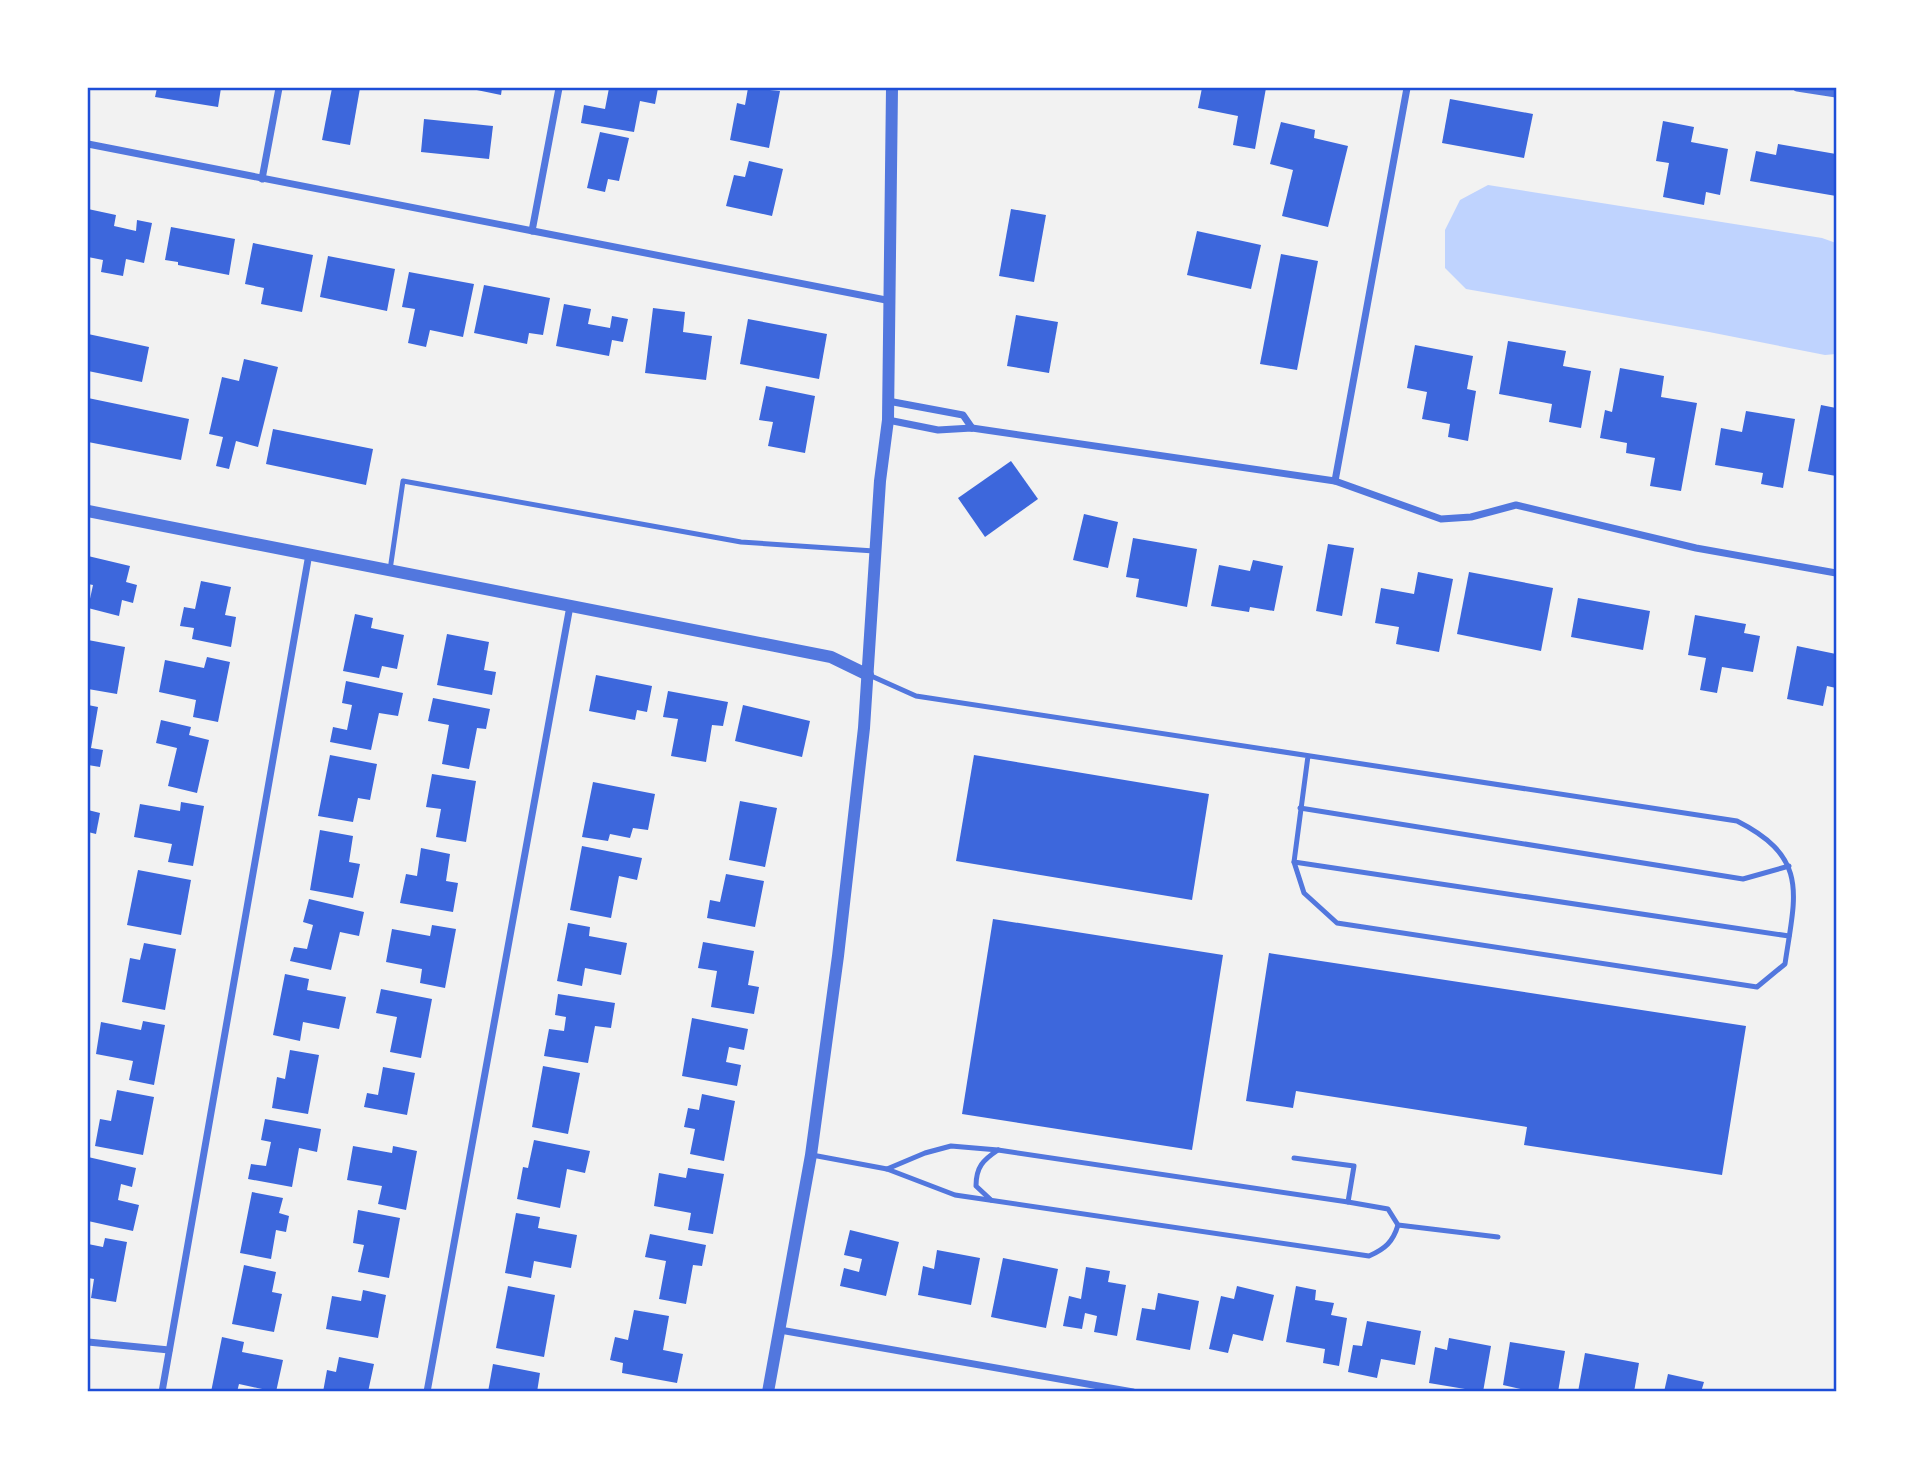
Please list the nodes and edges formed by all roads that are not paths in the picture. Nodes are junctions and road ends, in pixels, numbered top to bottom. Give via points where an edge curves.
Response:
1 (279, 88) edge
2 (559, 88) edge
3 (892, 88) edge
4 (1407, 88) edge
5 (1797, 88) edge
6 (1836, 93) edge
7 (88, 144) edge
8 (262, 179) junction
9 (532, 231) junction
10 (891, 301) junction
11 (888, 401) junction
12 (888, 420) junction
13 (972, 428) junction
14 (1335, 481) junction
15 (88, 511) edge
16 (877, 551) junction
17 (309, 554) junction
18 (390, 570) junction
19 (1836, 573) edge
20 (570, 606) junction
21 (868, 675) junction
22 (1308, 756) junction
23 (1300, 808) junction
24 (1294, 862) junction
25 (1789, 866) junction
26 (1789, 936) junction
27 (998, 1150) junction
28 (811, 1155) junction
29 (1294, 1158) dead end
30 (887, 1168) junction
31 (991, 1200) junction
32 (1348, 1202) junction
33 (1398, 1225) junction
34 (1498, 1237) dead end
35 (780, 1330) junction
36 (88, 1342) edge
37 (169, 1350) junction
38 (162, 1391) edge
39 (427, 1391) edge
40 (768, 1391) edge
41 (1133, 1391) edge

1 - 8 street
2 - 9 street
3 - 10 street
4 - 14 street
5 - 6 street
7 - 8 street
8 - 9 street
9 - 10 street
10 - 11 street
11 - 12 street
11 - 13 street via 963,415
12 - 13 street via 938,430
12 - 16 street
13 - 14 street
14 - 19 street via 1441,519 1471,517 1516,505 1696,548
15 - 17 street
16 - 18 lane via 741,542 402,481
16 - 21 street
17 - 18 street
17 - 37 street
18 - 20 street
20 - 21 street via 831,657
20 - 39 street
21 - 22 lane via 916,696
21 - 28 street
22 - 23 lane
22 - 25 lane via 1737,821 1759,832
23 - 24 lane
23 - 25 lane via 1743,878
24 - 26 lane
24 - 26 lane via 1304,893 1337,923 1757,987 1784,964
25 - 26 lane via 1796,890
27 - 30 lane via 951,1146
27 - 31 lane via 982,1161 976,1173 976,1186
27 - 32 lane
28 - 30 lane
28 - 35 street
29 - 32 lane via 1354,1166
30 - 31 lane via 955,1195
31 - 33 lane via 1369,1256 1394,1239
32 - 33 lane via 1388,1209
33 - 34 lane
35 - 40 street
35 - 41 street
36 - 37 street
37 - 38 street

